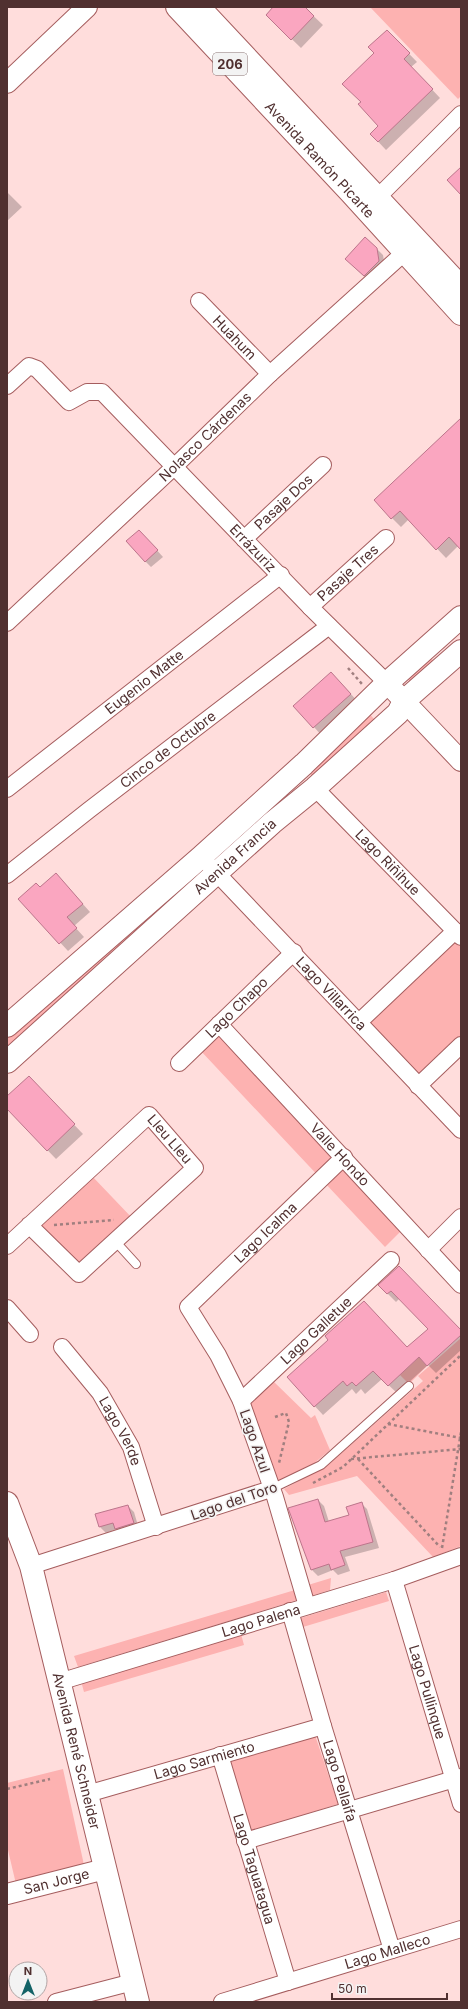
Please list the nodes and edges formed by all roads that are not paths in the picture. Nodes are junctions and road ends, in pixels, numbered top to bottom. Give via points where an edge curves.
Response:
1 (87, 7) edge
2 (177, 7) edge
3 (199, 7) edge
4 (7, 83) edge
5 (461, 114) edge
6 (328, 157) junction
7 (377, 198) junction
8 (405, 252) junction
9 (461, 287) edge
10 (199, 301) dead end
11 (461, 314) edge
12 (270, 374) junction
13 (7, 386) edge
14 (323, 465) dead end
15 (175, 466) junction
16 (386, 538) dead end
17 (244, 539) junction
18 (281, 575) junction
19 (310, 607) junction
20 (461, 617) edge
21 (7, 623) edge
22 (329, 626) junction
23 (461, 651) edge
24 (387, 683) junction
25 (404, 701) junction
26 (461, 761) edge
27 (304, 764) junction
28 (315, 788) junction
29 (7, 789) edge
30 (272, 823) junction
31 (201, 857) junction
32 (218, 874) junction
33 (7, 875) edge
34 (458, 934) edge
35 (294, 952) junction
36 (359, 1022) junction
37 (219, 1024) junction
38 (7, 1026) edge
39 (461, 1045) edge
40 (7, 1062) edge
41 (179, 1062) dead end
42 (418, 1086) junction
43 (461, 1130) edge
44 (344, 1157) junction
45 (461, 1217) edge
46 (29, 1225) junction
47 (115, 1241) junction
48 (7, 1246) edge
49 (428, 1250) junction
50 (391, 1260) dead end
51 (136, 1264) dead end
52 (461, 1285) edge
53 (188, 1307) joint
54 (7, 1308) edge
55 (30, 1334) dead end
56 (62, 1347) dead end
57 (409, 1386) dead end
58 (241, 1401) junction
59 (271, 1489) junction
60 (9, 1511) edge
61 (156, 1527) junction
62 (451, 1555) edge
63 (31, 1566) junction
64 (394, 1580) junction
65 (307, 1606) junction
66 (290, 1611) junction
67 (59, 1682) junction
68 (323, 1726) junction
69 (220, 1755) junction
70 (457, 1778) edge
71 (87, 1794) junction
72 (461, 1804) edge
73 (349, 1810) junction
74 (245, 1841) junction
75 (105, 1869) junction
76 (7, 1894) edge
77 (461, 1929) edge
78 (392, 1950) junction
79 (288, 1982) junction
80 (135, 1992) edge
81 (56, 2002) edge
82 (222, 2002) edge

1 - 4 street
2 - 6 main road, Avenida Ramón Picarte / 206
3 - 6 main road, Avenida Ramón Picarte / 206
5 - 7 street
6 - 7 main road, Avenida Ramón Picarte / 206
6 - 8 main road, Avenida Ramón Picarte / 206
7 - 9 main road, Avenida Ramón Picarte / 206
8 - 11 main road, Avenida Ramón Picarte / 206
8 - 12 street, Nolasco Cárdenas
10 - 12 street, Huahum
12 - 15 street, Nolasco Cárdenas
13 - 15 street, Errázuriz via 29,366 37,369 69,402 87,392 102,392
14 - 17 street, Pasaje Dos
15 - 17 street, Errázuriz
15 - 21 street, Nolasco Cárdenas
16 - 19 street, Pasaje Tres
17 - 18 street, Errázuriz
18 - 19 street, Errázuriz
18 - 29 street, Eugenio Matte
19 - 22 street, Errázuriz
20 - 24 main road, Avenida Francia
22 - 24 street, Errázuriz
22 - 33 street, Cinco de Octubre
23 - 25 main road, Avenida Francia
24 - 25 street, Errázuriz
24 - 27 main road, Avenida Francia
25 - 26 street, Errázuriz
25 - 28 main road, Avenida Francia via 398,713
27 - 30 main road via 275,806 271,816
27 - 31 main road, Avenida Francia
28 - 30 main road, Avenida Francia
28 - 34 street, Lago Riñihue
30 - 32 main road, Avenida Francia
31 - 32 street, Lago Villarrica
31 - 38 main road, Avenida Francia
32 - 35 street, Lago Villarrica
32 - 40 main road, Avenida Francia
34 - 36 street
35 - 36 street, Lago Villarrica
35 - 37 street, Lago Chapo
36 - 42 street, Lago Villarrica
37 - 41 street, Lago Chapo
37 - 44 street, Valle Hondo
39 - 42 street
42 - 43 street, Lago Villarrica
44 - 49 street, Valle Hondo
44 - 53 street, Lago Icalma
45 - 49 street
46 - 47 street, Lleu Lleu via 79,1274
46 - 47 street, Lleu Lleu via 149,1115 195,1168
46 - 48 street, Lleu Lleu
47 - 51 lane
49 - 52 street, Valle Hondo
50 - 58 street, Lago Galletue
53 - 58 street, Lago Azul via 218,1355
54 - 55 street
56 - 61 street, Lago Verde via 100,1392 131,1447
57 - 59 lane, Lago del Toro via 321,1465
58 - 59 street, Lago Azul
59 - 61 street, Lago del Toro
59 - 65 street, Lago Azul
60 - 63 main road, Avenida René Schneider
61 - 63 street, Lago del Toro
62 - 64 street, Lago Palena
63 - 67 main road, Avenida René Schneider
64 - 65 street, Lago Palena
64 - 70 street, Lago Pullinque
65 - 66 street, Lago Palena
66 - 67 street, Lago Palena
66 - 68 street, Lago Pellaifa
67 - 71 main road, Avenida René Schneider
68 - 69 street, Lago Sarmiento
68 - 73 street, Lago Pellaifa
69 - 71 street, Lago Sarmiento
69 - 74 street, Lago Taguatagua
70 - 72 street, Lago Pullinque
70 - 73 street
71 - 75 main road, Avenida René Schneider
73 - 74 street
73 - 78 street, Lago Pellaifa
74 - 79 street, Lago Taguatagua
75 - 76 street, San Jorge
75 - 80 main road, Avenida René Schneider
77 - 78 street, Lago Malleco
78 - 79 street, Lago Malleco
79 - 82 street, Lago Malleco
80 - 81 street

